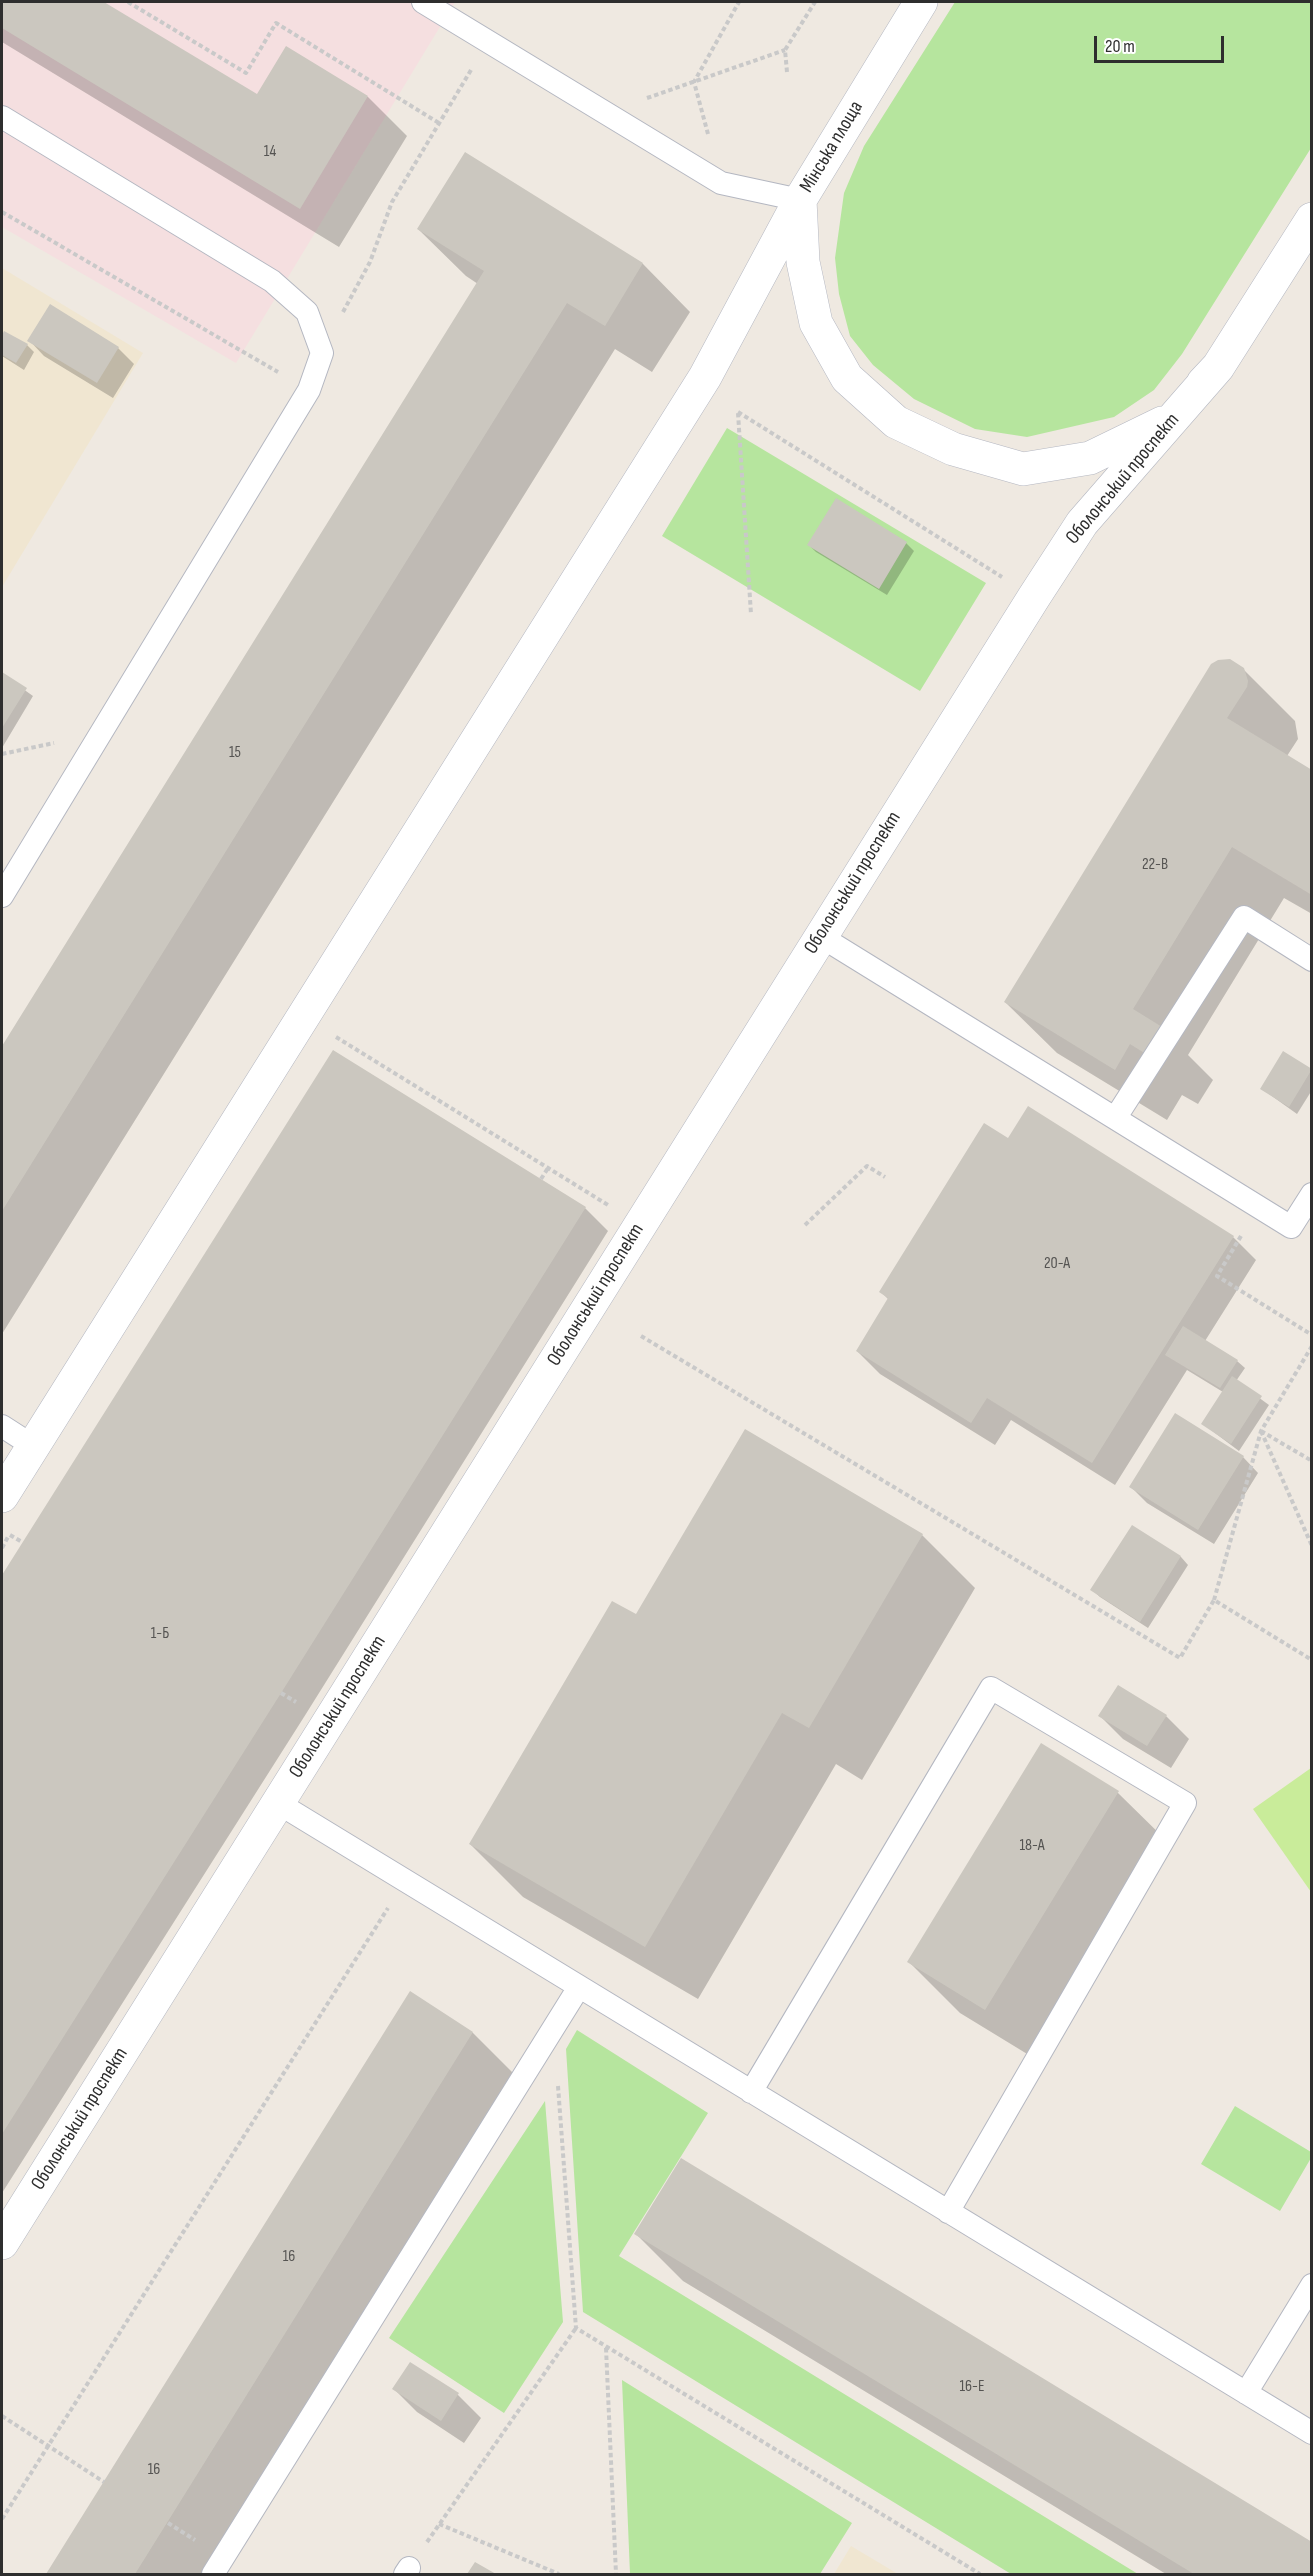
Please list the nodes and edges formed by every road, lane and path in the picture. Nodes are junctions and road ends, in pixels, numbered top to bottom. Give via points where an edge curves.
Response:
1 (128, 2) edge
2 (423, 2) edge
3 (739, 2) edge
4 (815, 2) edge
5 (921, 2) edge
6 (488, 41) junction
7 (785, 51) junction
8 (787, 72) dead end
9 (694, 82) junction
10 (637, 102) dead end
11 (2, 117) edge
12 (440, 123) junction
13 (800, 200) junction
14 (2, 212) edge
15 (1311, 219) edge
16 (1311, 243) edge
17 (1281, 268) junction
18 (322, 353) junction
19 (1218, 367) junction
20 (309, 390) junction
21 (1005, 579) dead end
22 (751, 614) dead end
23 (2, 896) edge
24 (820, 936) junction
25 (1311, 960) edge
26 (326, 1031) dead end
27 (1116, 1117) junction
28 (548, 1168) junction
29 (885, 1177) dead end
30 (541, 1179) dead end
31 (1311, 1194) edge
32 (608, 1206) dead end
33 (805, 1225) dead end
34 (1243, 1233) dead end
35 (1311, 1335) edge
36 (641, 1336) dead end
37 (1311, 1346) edge
38 (2, 1426) edge
39 (1260, 1431) junction
40 (33, 1446) junction
41 (1311, 1461) edge
42 (2, 1496) edge
43 (9, 1535) dead end
44 (22, 1542) dead end
45 (1311, 1546) edge
46 (1214, 1600) junction
47 (1311, 1660) edge
48 (281, 1694) dead end
49 (296, 1702) dead end
50 (278, 1803) junction
51 (405, 1881) junction
52 (579, 1987) junction
53 (558, 2079) dead end
54 (751, 2092) junction
55 (948, 2212) junction
56 (2, 2243) edge
57 (1311, 2285) edge
58 (576, 2328) junction
59 (606, 2347) junction
60 (1246, 2393) junction
61 (2, 2416) edge
62 (1311, 2433) edge
63 (48, 2446) junction
64 (104, 2482) dead end
65 (2, 2518) edge
66 (439, 2524) junction
67 (407, 2571) edge
68 (213, 2574) edge
69 (559, 2574) edge
70 (616, 2574) edge
71 (980, 2574) edge

1 - 12 path via 246,73 276,23
2 - 6 lane
3 - 9 path
4 - 7 path
5 - 13 main road, Мінська площа
6 - 12 path
6 - 13 lane via 721,183
7 - 8 path
7 - 9 path
9 - 10 path
11 - 18 lane via 272,281 307,312
12 - 18 path via 392,202 370,262
13 - 19 main road, Мінська площа via 804,262 816,323 847,378 896,422 953,449 1023,469 1090,458 1167,420
13 - 40 main road via 705,377
14 - 20 path
15 - 17 main road, Мінська площа
16 - 17 main road
17 - 19 main road, Мінська площа
18 - 20 lane
19 - 24 main road, Оболонський проспект via 1082,523
20 - 23 lane
21 - 22 path via 738,412
24 - 27 lane
24 - 50 main road, Оболонський проспект
25 - 27 lane via 1244,917
26 - 28 path
27 - 31 lane via 1291,1227
28 - 30 path
28 - 32 path
29 - 33 path via 867,1166
34 - 35 path via 1217,1276
36 - 46 path via 1180,1658
37 - 39 path
38 - 40 lane
39 - 41 path
39 - 45 path
39 - 46 path
40 - 42 main road
43 - 44 path
46 - 47 path
48 - 49 path
50 - 51 lane
50 - 56 main road, Оболонський проспект
51 - 52 lane
51 - 63 path
52 - 54 lane
52 - 68 lane
53 - 58 path
54 - 55 lane
54 - 55 lane via 991,1688 1185,1803
55 - 60 lane
57 - 60 lane
58 - 59 path
58 - 66 path
59 - 70 path
59 - 71 path
60 - 62 lane
61 - 63 path
63 - 64 path
63 - 65 path
66 - 67 path
66 - 69 path

